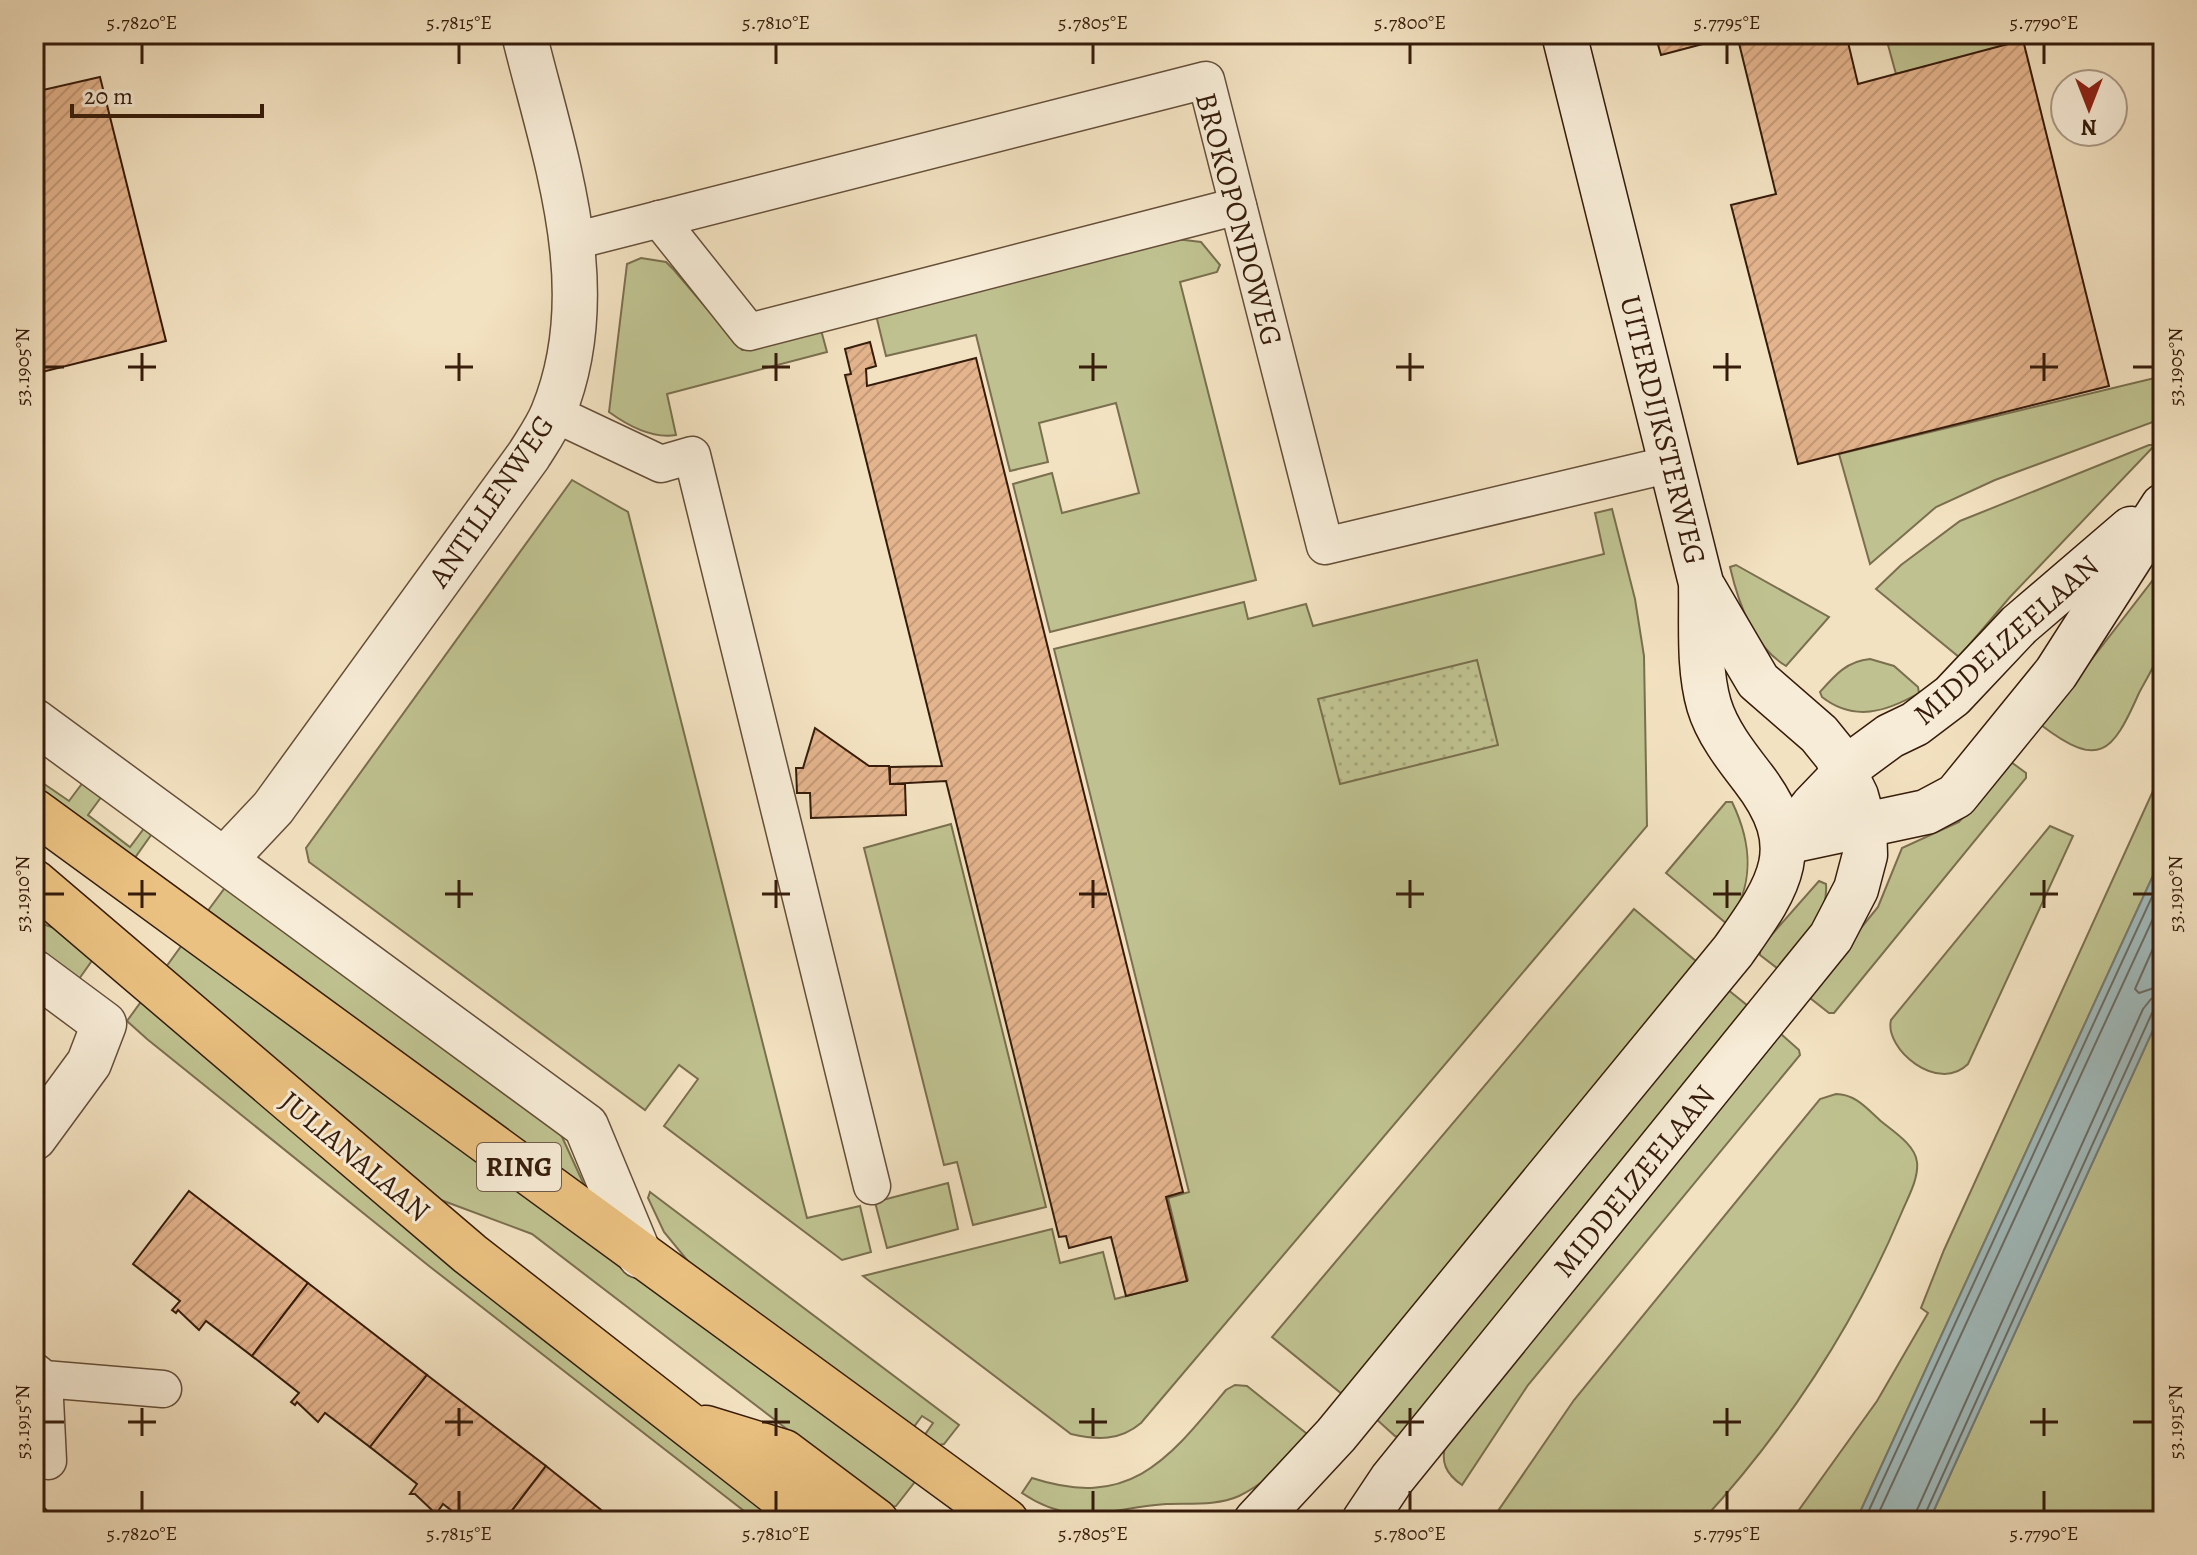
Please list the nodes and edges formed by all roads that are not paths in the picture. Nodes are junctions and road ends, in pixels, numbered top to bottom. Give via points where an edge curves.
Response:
1 (524, 34) edge
2 (1564, 34) edge
3 (1238, 206) junction
4 (659, 219) junction
5 (574, 241) junction
6 (553, 413) junction
7 (1671, 464) junction
8 (2163, 504) edge
9 (1701, 583) junction
10 (34, 721) edge
11 (1846, 772) junction
12 (34, 811) edge
13 (1864, 825) junction
14 (1781, 828) junction
15 (224, 860) junction
16 (35, 883) edge
17 (34, 972) edge
18 (34, 1138) edge
19 (872, 1186) dead end
20 (640, 1256) junction
21 (39, 1375) edge
22 (163, 1389) dead end
23 (681, 1420) junction
24 (48, 1461) dead end
25 (812, 1521) edge
26 (876, 1521) edge
27 (1006, 1521) edge
28 (1256, 1521) edge
29 (1364, 1521) edge

1 - 5 street, ANTILLENWEG
2 - 7 street, UITERDIJKSTERWEG
3 - 4 lane via 749,332
3 - 4 lane, BROKOPONDOWEG via 1206,80
3 - 7 lane, BROKOPONDOWEG via 1325,546
4 - 5 lane, BROKOPONDOWEG
5 - 6 street, ANTILLENWEG via 572,334
6 - 15 street, ANTILLENWEG via 529,455 291,783
6 - 19 lane via 661,464 692,455
7 - 9 street, UITERDIJKSTERWEG
8 - 11 street, MIDDELZEELAAN via 2019,625 1952,696
8 - 13 street, MIDDELZEELAAN via 2056,673 1956,796 1926,812
9 - 11 street, MIDDELZEELAAN via 1758,681 1819,734
9 - 14 street, UITERDIJKSTERWEG via 1709,704
10 - 15 street
11 - 13 street, MIDDELZEELAAN
11 - 14 street, MIDDELZEELAAN
12 - 20 main road, RING
13 - 14 street, MIDDELZEELAAN
13 - 29 street, MIDDELZEELAAN via 1865,855 1856,889 1831,937 1392,1479
14 - 28 street via 1782,868 1773,894 1733,951 1336,1435
15 - 20 street via 586,1126
16 - 23 main road, JULIANALAAN via 470,1254
17 - 18 street via 104,1024 89,1063
20 - 27 main road, RING
21 - 22 lane
21 - 24 lane
23 - 25 main road, JULIANALAAN
23 - 26 main road, JULIANALAAN via 784,1452

